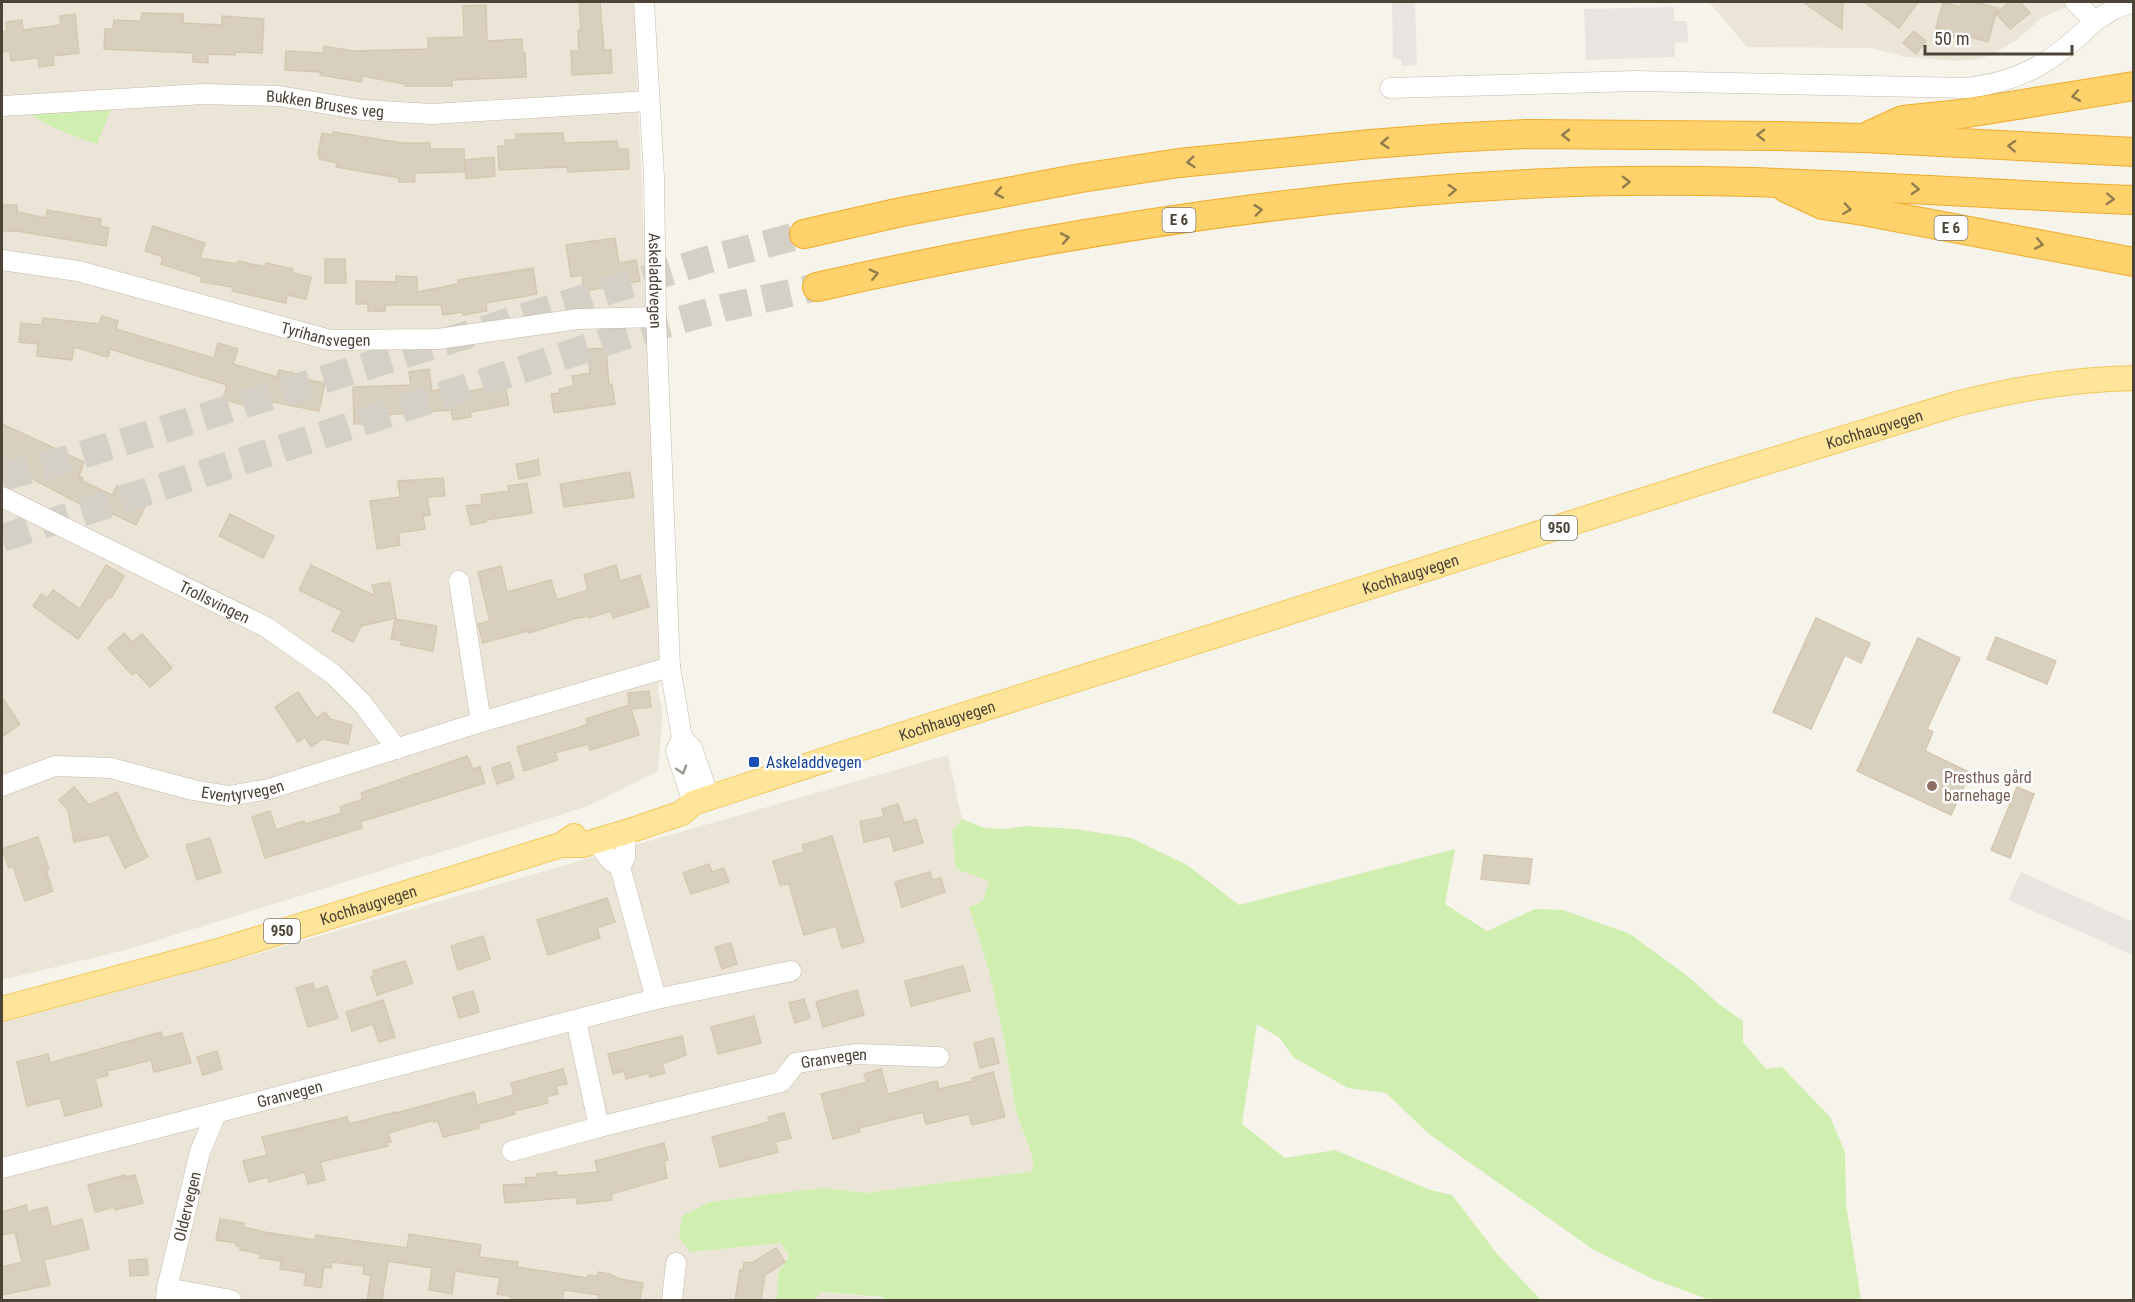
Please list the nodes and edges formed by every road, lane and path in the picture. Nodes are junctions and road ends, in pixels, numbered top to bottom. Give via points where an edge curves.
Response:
1 (644, 2) edge
2 (2075, 2) edge
3 (2133, 2) edge
4 (2095, 21) junction
5 (2133, 86) edge
6 (1390, 88) dead end
7 (648, 101) junction
8 (2, 106) edge
9 (1863, 138) junction
10 (2133, 152) edge
11 (1773, 182) junction
12 (2133, 200) edge
13 (804, 234) tunnel mouth
14 (2, 260) edge
15 (2133, 262) edge
16 (817, 287) tunnel mouth
17 (656, 317) junction
18 (2133, 378) edge
19 (2, 497) edge
20 (459, 580) dead end
21 (670, 667) junction
22 (481, 722) junction
23 (397, 748) junction
24 (2, 786) edge
25 (701, 800) junction
26 (626, 832) junction
27 (596, 841) junction
28 (561, 845) junction
29 (620, 867) junction
30 (790, 971) dead end
31 (656, 999) junction
32 (2, 1009) edge
33 (576, 1020) junction
34 (939, 1057) dead end
35 (216, 1114) junction
36 (599, 1127) junction
37 (512, 1151) dead end
38 (2, 1168) edge
39 (676, 1263) dead end
40 (166, 1294) edge
41 (231, 1300) edge
42 (672, 1300) edge

1 - 7 street, Askeladdvegen
2 - 4 street
3 - 4 street
4 - 6 street via 2043,64 2004,82 1967,88 1636,81
5 -> 9 highway via 1903,120
7 - 8 street, Bukken Bruses veg via 432,114 363,110 279,96 203,94
7 - 17 street, Askeladdvegen via 654,177
10 -> 9 highway
9 -> 13 highway via 1527,134 1371,144 1179,163 1082,178 912,209
11 -> 12 highway, E 6
11 -> 15 highway, E 6 via 1822,205
16 -> 11 highway, E 6 via 1091,234 1343,200 1546,183
14 - 17 street, Tyrihansvegen via 78,271 330,340 438,339 578,319
17 - 21 street, Askeladdvegen
18 - 25 main road, Kochhaugvegen / 950 via 2057,382 1956,404
19 - 23 street, Trollsvingen via 266,627 333,674
20 - 22 street
21 - 22 street, Eventyrvegen
21 - 25 street, Askeladdvegen via 682,738 676,751
22 - 23 street, Eventyrvegen
23 - 24 street, Eventyrvegen via 269,789 229,796 111,768 55,766
25 - 26 main road, Kochhaugvegen / 950 via 682,813
25 - 28 main road, Kochhaugvegen / 950 via 678,800 652,808 580,832
26 - 27 main road, Kochhaugvegen / 950
26 - 29 street via 625,857
27 - 28 main road, Kochhaugvegen / 950
27 - 29 street
28 - 32 main road, Kochhaugvegen / 950 via 222,950
29 - 31 street
30 - 31 street, Granvegen
31 - 33 street, Granvegen
33 - 35 street, Granvegen
33 - 36 street
34 - 36 street, Granvegen via 856,1054 796,1063 781,1082
35 - 38 street, Granvegen
35 - 40 street, Oldervegen via 200,1152
36 - 37 street, Granvegen
39 - 42 street
40 - 41 street

